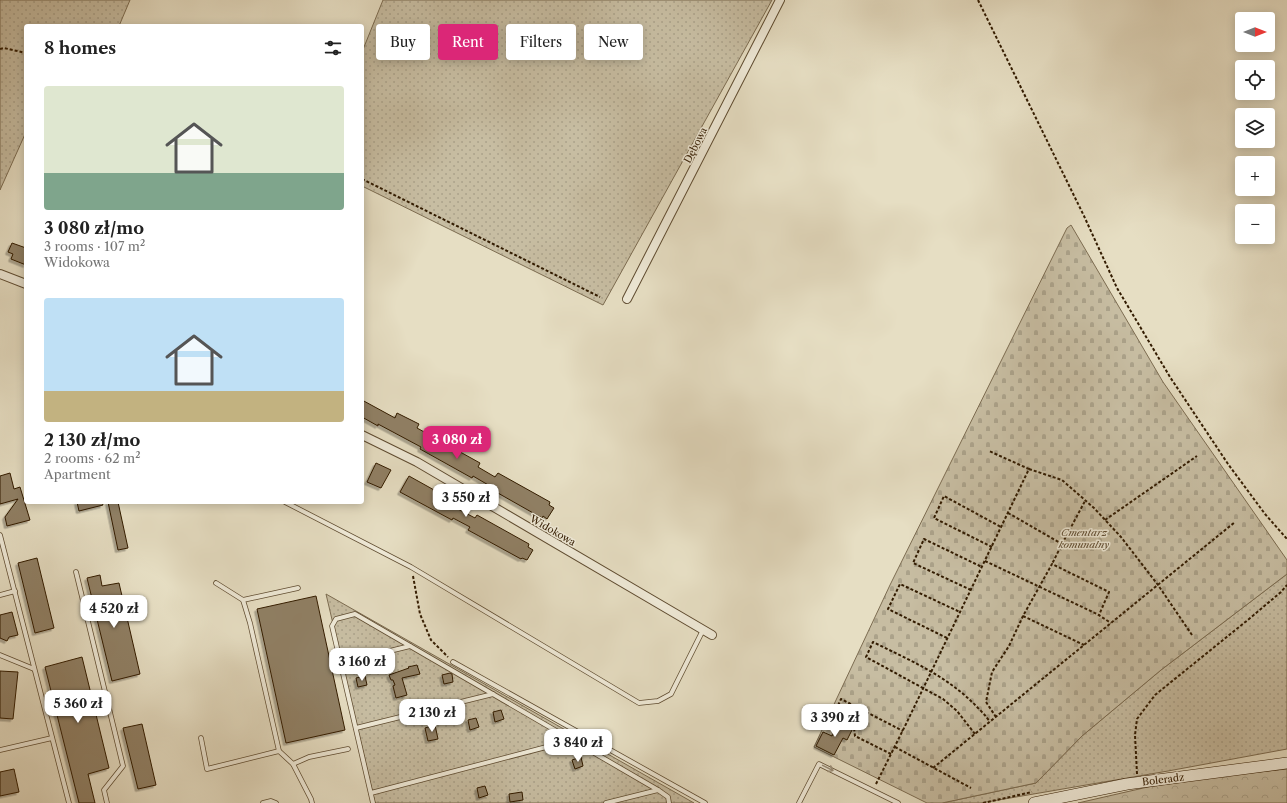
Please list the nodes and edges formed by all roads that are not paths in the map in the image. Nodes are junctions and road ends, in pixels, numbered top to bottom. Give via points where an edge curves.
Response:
1 (780, 0) edge
2 (0, 274) edge
3 (24, 283) edge
4 (626, 299) dead end
5 (364, 436) edge
6 (289, 504) edge
7 (0, 534) edge
8 (76, 572) dead end
9 (216, 583) dead end
10 (298, 588) dead end
11 (15, 592) junction
12 (0, 595) edge
13 (242, 600) junction
14 (704, 630) junction
15 (712, 635) dead end
16 (410, 646) junction
17 (0, 655) edge
18 (453, 662) road end
19 (340, 663) junction
20 (34, 669) junction
21 (493, 694) junction
22 (356, 728) junction
23 (52, 738) junction
24 (201, 738) dead end
25 (573, 740) junction
26 (348, 749) dead end
27 (0, 750) edge
28 (279, 751) junction
29 (1287, 763) edge
30 (293, 764) junction
31 (658, 790) junction
32 (371, 793) junction
33 (1036, 799) edge
34 (68, 802) edge
35 (63, 803) edge
36 (107, 803) edge
37 (263, 803) edge
38 (276, 803) edge
39 (312, 803) edge
40 (373, 803) edge
41 (606, 803) edge
42 (669, 803) edge
43 (705, 803) edge
44 (800, 803) edge
45 (898, 803) edge

1 - 4 street, Dębowa
2 - 3 street
5 - 14 street, Widokowa via 417,462
6 - 14 lane via 411,567 639,703 658,701 671,694
7 - 11 lane
8 - 36 lane via 123,766 104,790
9 - 13 lane
10 - 13 lane
11 - 12 lane
11 - 20 lane
13 - 28 lane via 250,623
14 - 15 street, Widokowa
16 - 19 lane
16 - 19 lane via 355,614 336,620 332,626
16 - 21 lane
17 - 20 lane
18 - 43 lane
19 - 22 lane
20 - 23 lane
21 - 22 lane
21 - 25 lane
22 - 32 lane
23 - 27 lane
23 - 34 lane
24 - 28 lane via 207,769
25 - 31 lane
25 - 32 lane
26 - 30 lane via 309,757
28 - 30 lane
29 - 33 street, Boleradz
30 - 39 lane
31 - 41 lane
31 - 42 lane via 668,797
32 - 40 lane
34 - 35 lane
37 - 38 lane
44 -> 45 lane via 819,764

